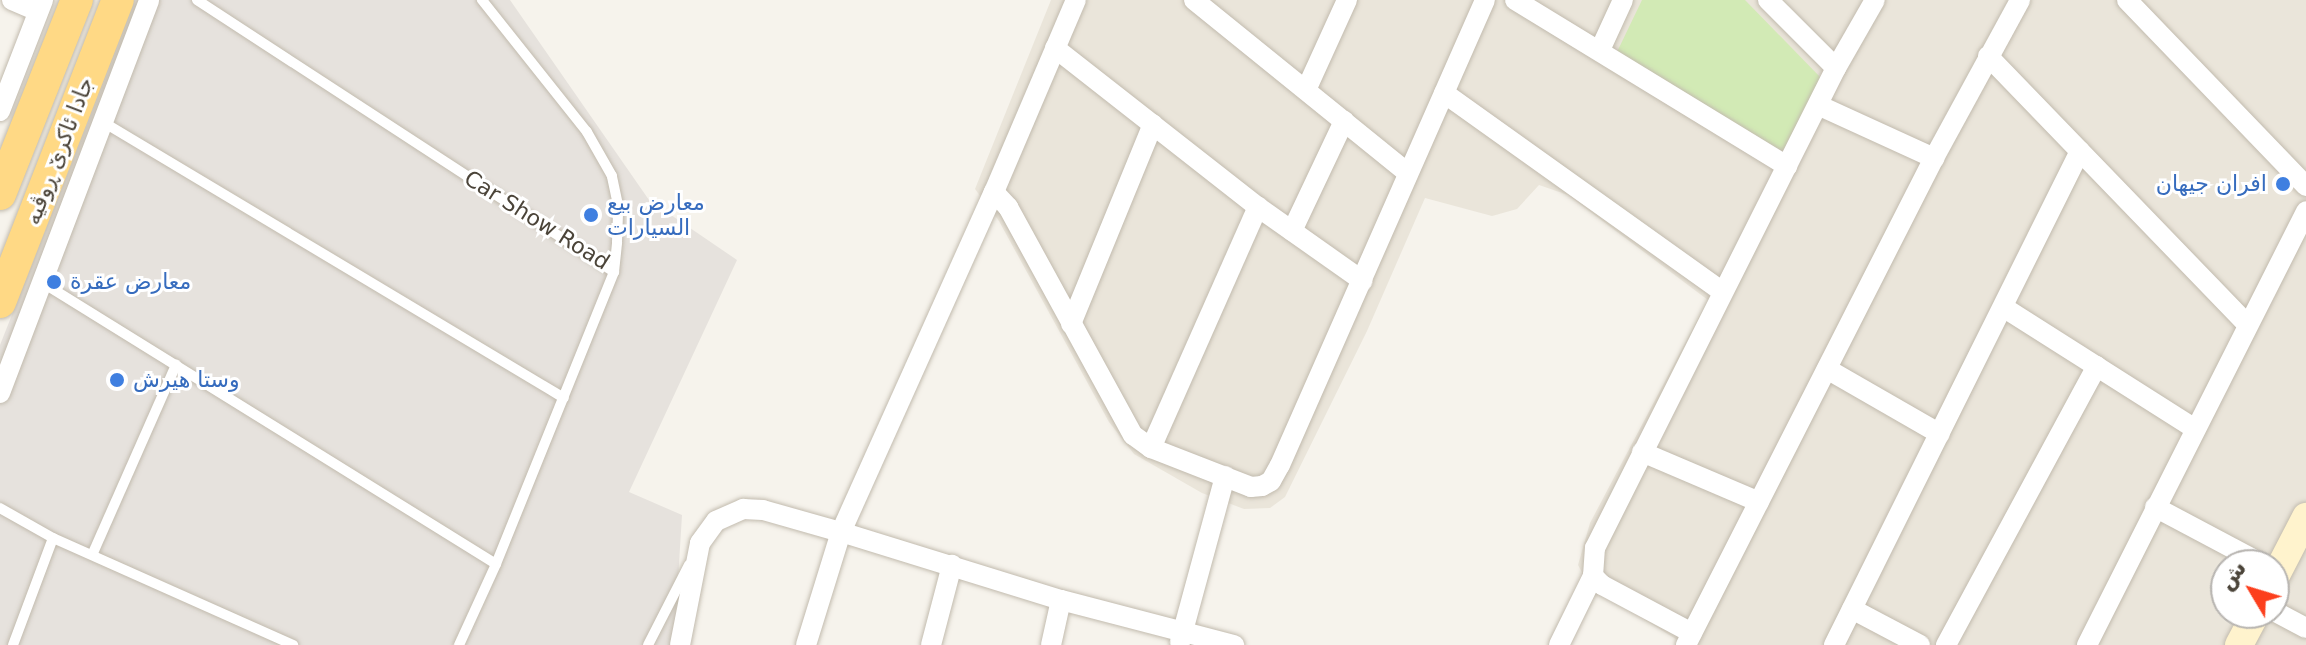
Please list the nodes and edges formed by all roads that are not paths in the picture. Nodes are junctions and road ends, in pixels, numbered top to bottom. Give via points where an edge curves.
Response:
1 (12, 0) edge
2 (77, 0) edge
3 (118, 0) edge
4 (149, 0) edge
5 (197, 0) edge
6 (482, 0) edge
7 (1076, 0) edge
8 (1347, 0) edge
9 (1485, 0) edge
10 (1515, 0) edge
11 (1623, 0) edge
12 (1768, 0) edge
13 (1875, 0) edge
14 (2020, 0) edge
15 (2127, 0) edge
16 (1203, 3) edge
17 (40, 6) edge
18 (1055, 48) junction
19 (1600, 50) junction
20 (1988, 56) junction
21 (1836, 68) junction
22 (7, 72) edge
23 (1306, 90) junction
24 (1444, 93) junction
25 (1818, 105) junction
26 (0, 111) edge
27 (1344, 121) junction
28 (103, 122) junction
29 (1153, 124) junction
30 (2080, 151) junction
31 (1934, 158) junction
32 (1787, 166) junction
33 (1408, 173) junction
34 (2306, 186) edge
35 (994, 192) junction
36 (0, 194) edge
37 (1258, 207) junction
38 (2306, 211) edge
39 (1292, 231) junction
40 (614, 272) junction
41 (1363, 281) junction
42 (43, 283) junction
43 (1722, 291) junction
44 (0, 302) edge
45 (2003, 307) junction
46 (1071, 324) junction
47 (2247, 324) junction
48 (176, 365) junction
49 (2097, 366) junction
50 (1827, 369) junction
51 (0, 393) edge
52 (564, 398) junction
53 (2195, 429) junction
54 (1940, 434) junction
55 (1151, 448) junction
56 (1642, 452) junction
57 (1225, 476) junction
58 (1759, 502) junction
59 (2155, 507) junction
60 (0, 508) edge
61 (2306, 517) edge
62 (841, 532) junction
63 (53, 538) junction
64 (700, 543) junction
65 (2231, 549) edge
66 (2286, 549) edge
67 (93, 553) junction
68 (496, 564) junction
69 (952, 565) junction
70 (1593, 576) junction
71 (1061, 600) junction
72 (1852, 609) junction
73 (1181, 638) edge
74 (1689, 639) edge
75 (13, 645) edge
76 (293, 645) edge
77 (459, 645) edge
78 (648, 645) edge
79 (680, 645) edge
80 (806, 645) edge
81 (931, 645) edge
82 (1051, 645) edge
83 (1234, 645) edge
84 (1559, 645) edge
85 (1834, 645) edge
86 (1920, 645) edge
87 (1946, 645) edge
88 (2087, 645) edge

1 - 17 street
2 - 36 highway, جادا ئاکرێ ڕوڤیە
3 - 44 highway, جادا ئاکرێ ڕوڤیە
4 - 28 street
5 - 40 lane, Car Show Road
6 - 40 lane, Car Show Road via 587,132 612,176 618,205
7 - 18 street
8 - 23 street
9 - 24 street
10 - 19 street
11 - 19 street
12 - 21 street
13 - 21 street
14 - 20 street
15 - 34 street
16 - 23 street
17 - 22 street
18 - 29 street
18 - 35 street
19 - 32 street
20 - 30 street
20 - 31 street
21 - 25 street
22 - 26 street
23 - 27 street
24 - 33 street
24 - 43 street
25 - 31 street
25 - 32 street
27 - 33 street
27 - 39 street
28 - 42 street
28 - 52 lane
29 - 37 street
29 - 46 street
30 - 45 street
30 - 47 street
31 - 50 street
32 - 43 street
33 - 41 street
35 - 46 street via 1008,207
35 - 62 street
37 - 39 street
37 - 55 street
38 - 47 street
39 - 41 street
40 - 52 lane
41 - 57 street via 1271,481 1251,487
42 - 48 lane
42 - 51 street
43 - 56 street
45 - 49 street
45 - 54 street
46 - 55 street via 1126,426
47 - 53 street
48 - 67 lane
48 - 68 lane
49 - 53 street
49 - 87 street
50 - 54 street
50 - 58 street
52 - 68 lane
53 - 59 street
54 - 72 street
55 - 57 street
56 - 58 street
56 - 70 street via 1595,548
57 - 73 street
58 - 74 street
59 - 65 street
59 - 88 street
60 - 63 lane
61 - 66 main road
62 - 64 street via 743,509 716,521
62 - 69 street
62 - 80 street
63 - 67 lane
63 - 75 lane
64 - 78 lane
64 - 79 street
67 - 76 lane
68 - 77 lane
69 - 71 street
69 - 81 street
70 - 74 street
70 - 84 street
71 - 73 street
71 - 82 street
72 - 85 street
72 - 86 street
73 - 83 street

